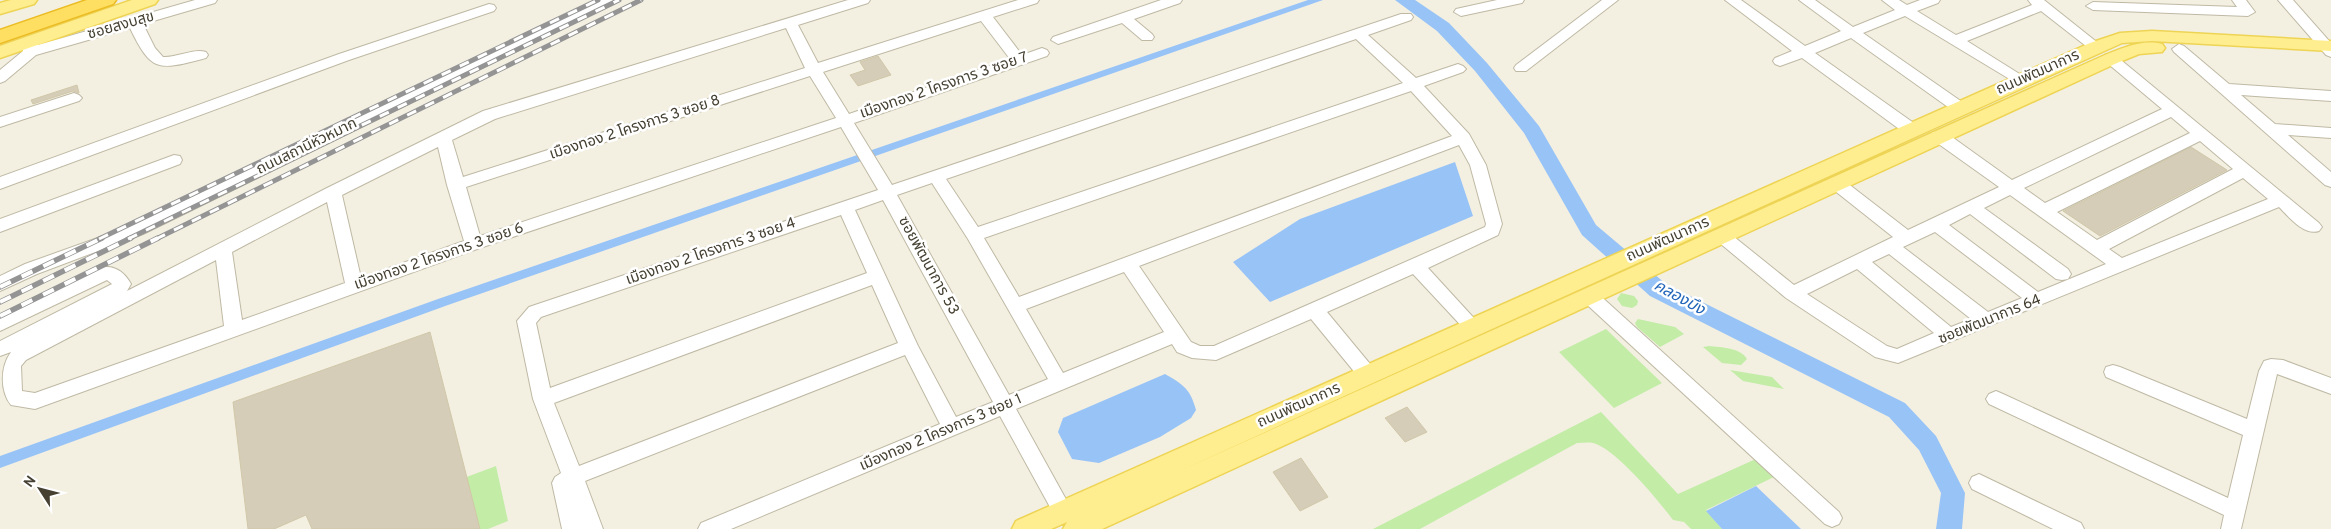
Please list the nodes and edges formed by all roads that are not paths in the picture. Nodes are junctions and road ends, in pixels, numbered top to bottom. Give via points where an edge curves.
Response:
1 (68, 0) edge
2 (106, 0) edge
3 (149, 0) edge
4 (210, 0) edge
5 (610, 0) edge
6 (863, 0) edge
7 (1032, 0) edge
8 (1175, 0) edge
9 (1517, 0) edge
10 (1611, 0) edge
11 (1732, 0) edge
12 (1806, 0) edge
13 (1821, 0) edge
14 (1889, 0) edge
15 (1933, 0) edge
16 (2177, 0) edge
17 (2239, 0) edge
18 (2285, 0) edge
19 (22, 1) edge
20 (2038, 3) edge
21 (2116, 3) edge
22 (2093, 6) dead end
23 (2135, 7) junction
24 (489, 8) dead end
25 (0, 9) edge
26 (1906, 11) junction
27 (1461, 12) dead end
28 (984, 16) junction
29 (1406, 17) dead end
30 (1125, 18) junction
31 (134, 22) junction
32 (790, 22) junction
33 (0, 24) edge
34 (1857, 30) junction
35 (1358, 34) junction
36 (1147, 36) dead end
37 (0, 38) edge
38 (1058, 40) dead end
39 (1954, 41) junction
40 (31, 47) junction
41 (2180, 49) junction
42 (2330, 50) edge
43 (0, 52) edge
44 (1804, 52) junction
45 (1042, 53) dead end
46 (2104, 53) junction
47 (201, 55) dead end
48 (1020, 61) junction
49 (1780, 61) dead end
50 (1458, 68) dead end
51 (1521, 68) dead end
52 (814, 70) junction
53 (0, 78) edge
54 (2021, 81) junction
55 (1413, 84) junction
56 (2224, 89) junction
57 (2331, 96) edge
58 (74, 98) dead end
59 (1965, 106) junction
60 (2173, 110) junction
61 (847, 120) junction
62 (0, 122) edge
63 (2271, 129) junction
64 (1925, 130) junction
65 (2331, 132) edge
66 (2202, 134) junction
67 (443, 138) junction
68 (1463, 138) junction
69 (174, 160) dead end
70 (2244, 170) junction
71 (936, 176) junction
72 (2328, 176) edge
73 (0, 183) edge
74 (1836, 183) junction
75 (455, 185) junction
76 (2012, 187) junction
77 (333, 192) junction
78 (888, 192) junction
79 (2281, 200) junction
80 (845, 206) junction
81 (1972, 207) junction
82 (2044, 211) junction
83 (1936, 224) junction
84 (0, 226) edge
85 (2313, 227) dead end
86 (974, 236) junction
87 (1722, 236) junction
88 (1898, 242) junction
89 (474, 244) junction
90 (223, 248) junction
91 (2096, 248) junction
92 (1859, 261) junction
93 (1642, 262) junction
94 (1127, 263) junction
95 (1416, 266) junction
96 (2122, 266) junction
97 (1615, 274) junction
98 (2062, 274) dead end
99 (875, 277) junction
100 (0, 284) edge
101 (354, 286) junction
102 (1792, 293) junction
103 (1589, 296) junction
104 (2037, 300) junction
105 (1015, 306) junction
106 (1315, 311) junction
107 (1987, 321) junction
108 (0, 324) edge
109 (1474, 328) junction
110 (234, 329) junction
111 (1174, 335) junction
112 (1950, 336) junction
113 (909, 346) junction
114 (0, 349) edge
115 (1430, 358) junction
116 (2112, 372) dead end
117 (1368, 375) junction
118 (1060, 384) junction
119 (2331, 386) edge
120 (543, 399) junction
121 (1996, 399) dead end
122 (1005, 406) junction
123 (952, 428) junction
124 (2254, 431) junction
125 (574, 477) junction
126 (1980, 483) dead end
127 (1832, 518) dead end
128 (2233, 520) edge
129 (1074, 522) edge
130 (572, 529) edge
131 (593, 529) edge
132 (708, 529) edge
133 (1025, 529) edge
134 (2074, 529) edge

1 - 33 highway
2 - 37 highway
3 - 40 main road
4 - 31 street, ซอยสงบสุข
5 - 100 street, ถนนสถานีหัวหมาก via 138,230 31,269
6 - 32 street
7 - 28 street, เมืองทอง 2 โครงการ 3 ซอย 8
8 - 30 street
9 - 27 street
10 - 51 street
11 - 44 street
12 - 34 street
13 - 34 street
14 - 26 street
15 - 26 street
16 - 23 street
17 - 23 street via 2248,12
18 - 42 street
19 - 25 main road
20 - 39 street
20 - 46 street
21 - 22 street
21 - 23 street
24 - 73 street via 344,57
26 - 34 street
26 - 39 street
28 - 48 street
28 - 52 street, เมืองทอง 2 โครงการ 3 ซอย 8
29 - 35 street, เมืองทอง 2 โครงการ 3 ซอย 4
30 - 36 street
30 - 38 street
31 - 40 street, ซอยสงบสุข
31 - 47 street via 153,58 159,62 169,63
32 - 52 street, ซอยพัฒนาการ 53
32 - 67 street via 489,115
34 - 44 street
34 - 59 street
35 - 55 street
35 - 71 street, เมืองทอง 2 โครงการ 3 ซอย 4
39 - 54 street
40 - 43 main road
40 - 53 street
41 - 42 main road, ถนนพัฒนาการ
41 - 46 main road, ถนนพัฒนาการ
41 - 56 street
42 - 46 main road, ถนนพัฒนาการ via 2138,36 2120,38
44 - 49 street
44 - 64 street
45 - 48 street, เมืองทอง 2 โครงการ 3 ซอย 7
46 - 54 main road, ถนนพัฒนาการ
46 - 60 street
46 - 64 main road, ถนนพัฒนาการ
48 - 61 street, เมืองทอง 2 โครงการ 3 ซอย 7
50 - 55 street
52 - 61 street, ซอยพัฒนาการ 53
52 - 75 street, เมืองทอง 2 โครงการ 3 ซอย 8
54 - 59 main road, ถนนพัฒนาการ
55 - 68 street
55 - 86 street
56 - 57 street
56 - 63 street
58 - 62 street
59 - 64 main road, ถนนพัฒนาการ
60 - 66 street
60 - 76 street
61 - 78 street, ซอยพัฒนาการ 53
61 - 89 street, เมืองทอง 2 โครงการ 3 ซอย 6
63 - 65 street
63 - 72 street
64 - 74 main road, ถนนพัฒนาการ
64 - 76 street
64 - 93 main road, ถนนพัฒนาการ
66 - 70 street
66 - 82 street
67 - 75 street
67 - 77 street
68 - 94 street
68 - 95 street via 1478,165 1494,224 1492,230
69 - 84 street
70 - 79 street
70 - 91 street
71 - 78 street, เมืองทอง 2 โครงการ 3 ซอย 4
71 - 86 street
74 - 87 main road, ถนนพัฒนาการ
74 - 88 street
75 - 89 street
76 - 81 street
76 - 82 street
77 - 90 street
77 - 101 street
78 - 80 street, เมืองทอง 2 โครงการ 3 ซอย 4
78 - 122 street, ซอยพัฒนาการ 53
79 - 85 street
79 - 96 street, ซอยพัฒนาการ 64
80 - 99 street
80 - 120 street, เมืองทอง 2 โครงการ 3 ซอย 4 via 535,312 526,321
81 - 83 street
81 - 98 street
82 - 91 street
83 - 88 street
83 - 104 street
86 - 105 street
87 - 93 main road, ถนนพัฒนาการ
87 - 102 street, ซอยพัฒนาการ 64
88 - 92 street
88 - 107 street
89 - 101 street, เมืองทอง 2 โครงการ 3 ซอย 6
90 - 110 street
90 - 110 street, เมืองทอง 2 โครงการ 3 ซอย 6 via 20,355 12,364 12,393 18,400 35,401
91 - 96 street
92 - 102 street
92 - 112 street
93 - 97 main road, ถนนพัฒนาการ
94 - 105 street
94 - 111 street
95 - 106 street
95 - 109 street
96 - 104 street, ซอยพัฒนาการ 64
97 - 103 main road, ถนนพัฒนาการ
97 - 109 main road, ถนนพัฒนาการ
99 - 113 street
99 - 120 street
101 - 110 street, เมืองทอง 2 โครงการ 3 ซอย 6
102 - 112 street, ซอยพัฒนาการ 64 via 1890,355 1902,356
103 - 115 main road, ถนนพัฒนาการ
103 - 127 street
104 - 107 street, ซอยพัฒนาการ 64
105 - 118 street
106 - 111 street via 1216,353 1199,353 1184,347
106 - 117 street
107 - 112 street, ซอยพัฒนาการ 64
108 - 114 street via 105,273 113,274 122,284 111,294
109 - 115 main road, ถนนพัฒนาการ
111 - 118 street, เมืองทอง 2 โครงการ 3 ซอย 1
113 - 123 street
113 - 125 street
115 - 117 main road, ถนนพัฒนาการ
115 - 129 main road, ถนนพัฒนาการ
116 - 124 street
117 - 129 main road, ถนนพัฒนาการ
118 - 122 street, เมืองทอง 2 โครงการ 3 ซอย 1
119 - 124 street via 2283,366 2271,366
120 - 125 street
121 - 128 street
122 - 123 street, เมืองทอง 2 โครงการ 3 ซอย 1
122 - 129 street, ซอยพัฒนาการ 53
123 - 132 street, เมืองทอง 2 โครงการ 3 ซอย 1
124 - 128 street
125 - 130 street via 562,483
125 - 131 street
126 - 134 street
129 - 133 main road, ถนนพัฒนาการ

